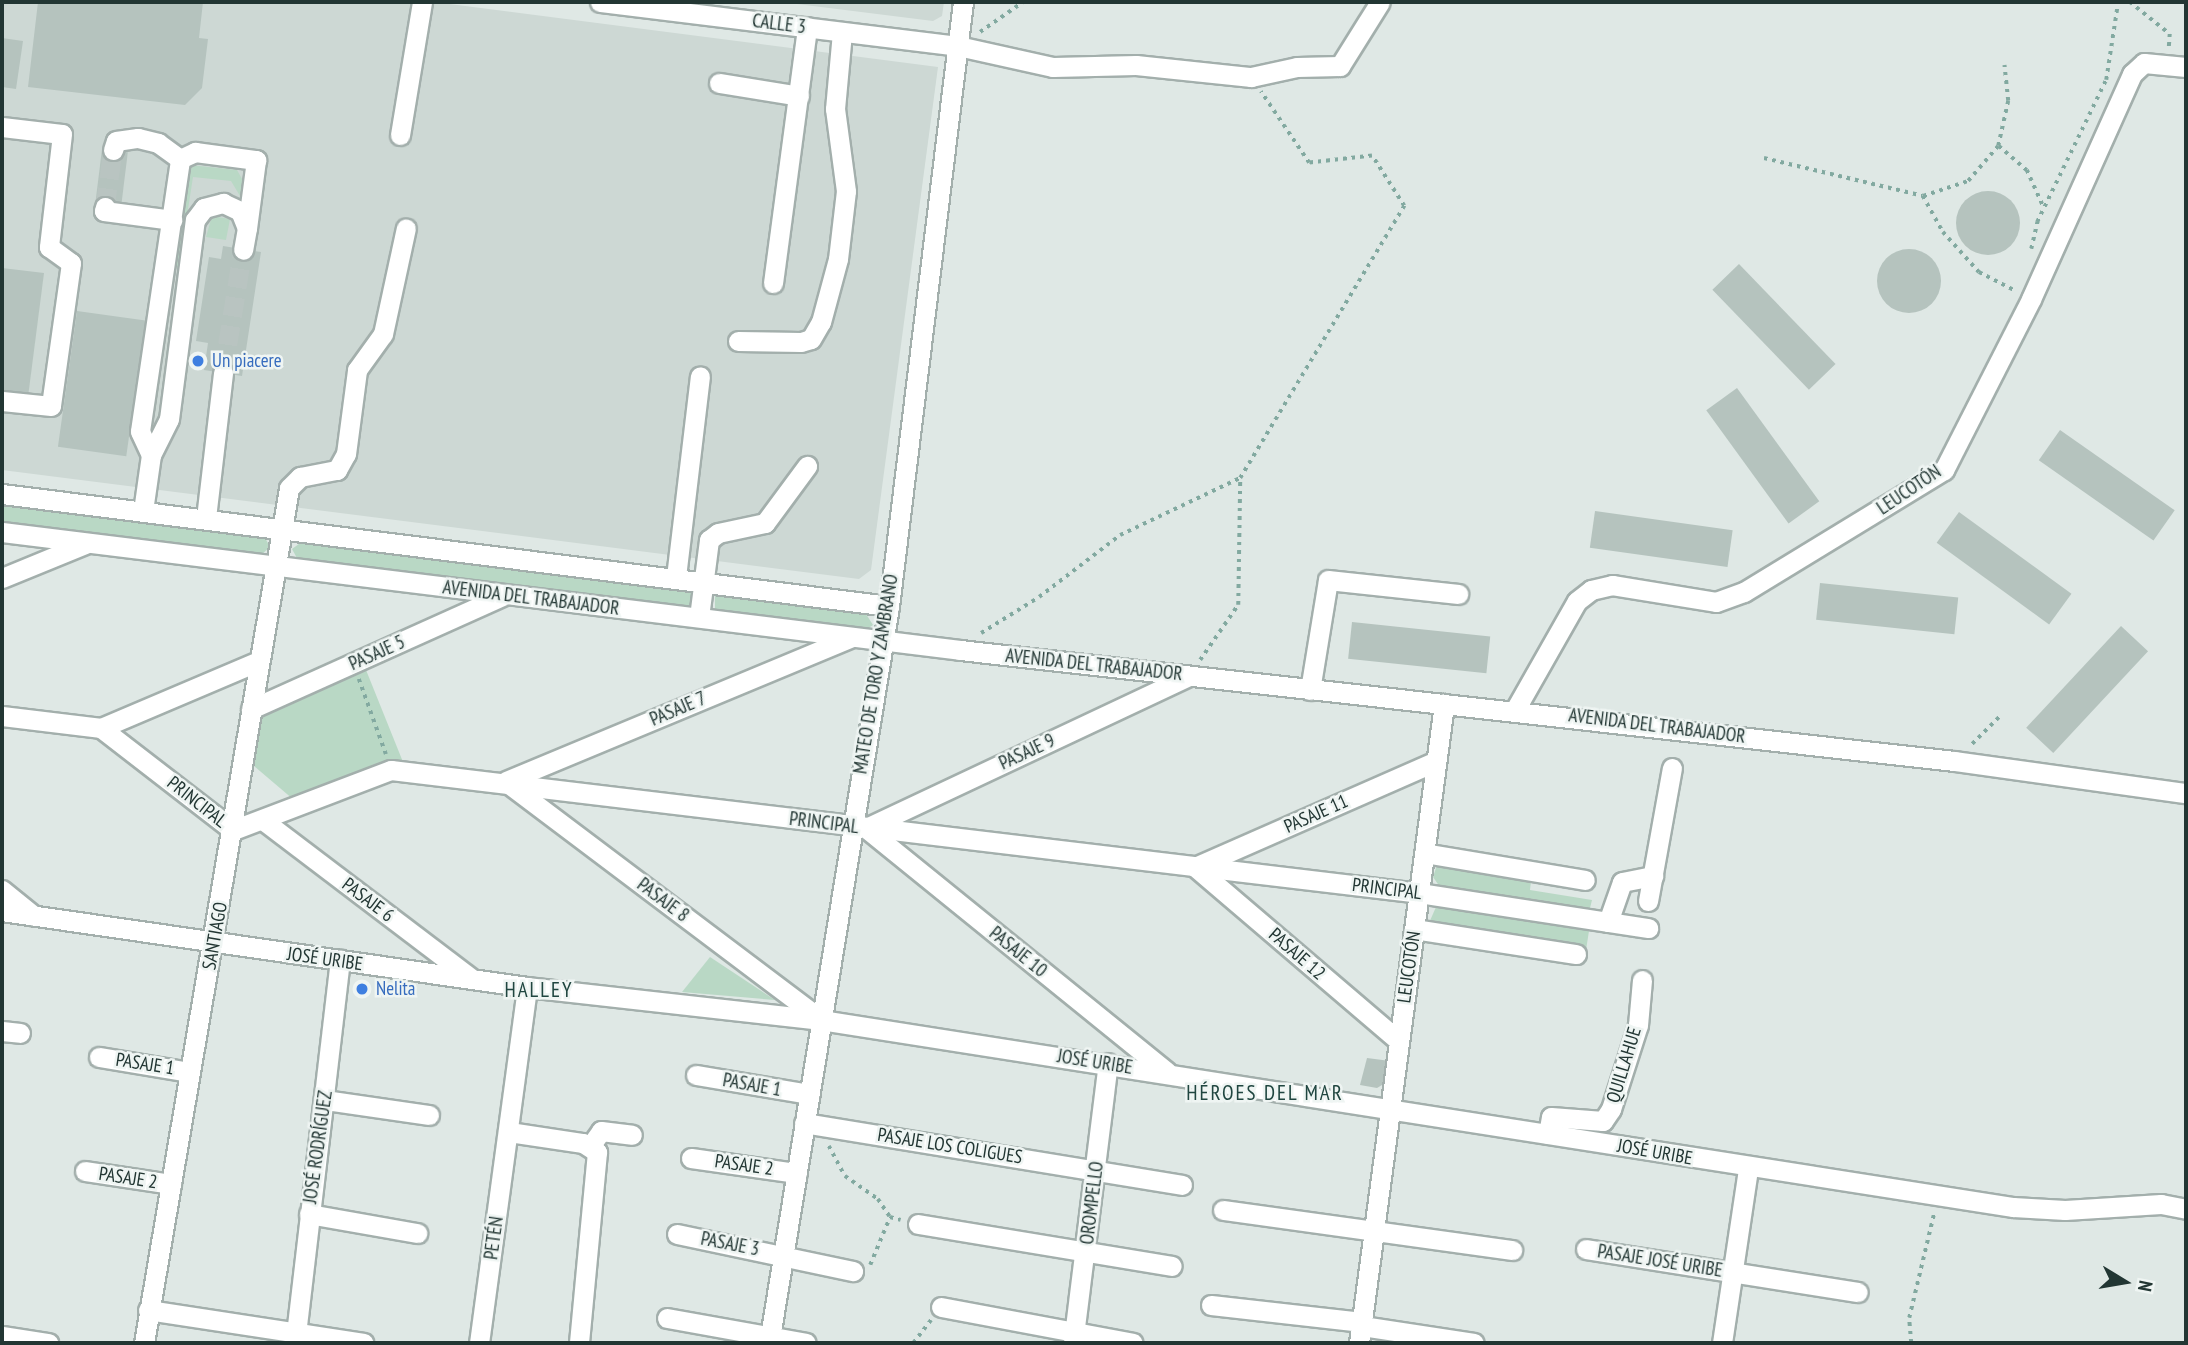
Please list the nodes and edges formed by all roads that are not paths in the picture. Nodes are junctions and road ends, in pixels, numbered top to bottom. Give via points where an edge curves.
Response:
1 (422, 2) edge
2 (600, 2) edge
3 (963, 2) edge
4 (1380, 2) edge
5 (754, 11) edge
6 (807, 27) junction
7 (842, 32) junction
8 (958, 46) junction
9 (2177, 66) edge
10 (719, 83) dead end
11 (799, 96) junction
12 (2, 127) edge
13 (400, 135) dead end
14 (113, 150) dead end
15 (180, 159) junction
16 (105, 207) dead end
17 (172, 220) junction
18 (247, 228) junction
19 (406, 228) dead end
20 (243, 250) tunnel mouth
21 (773, 283) dead end
22 (738, 341) dead end
23 (223, 373) tunnel mouth
24 (700, 376) dead end
25 (2, 401) edge
26 (151, 455) junction
27 (807, 466) dead end
28 (2, 494) edge
29 (143, 511) junction
30 (206, 519) junction
31 (283, 528) junction
32 (2, 532) edge
33 (85, 544) junction
34 (275, 567) junction
35 (676, 577) junction
36 (2, 578) edge
37 (705, 580) junction
38 (1458, 594) dead end
39 (503, 595) junction
40 (889, 606) junction
41 (699, 617) junction
42 (851, 637) junction
43 (881, 640) junction
44 (260, 661) junction
45 (1189, 676) junction
46 (1310, 691) junction
47 (1444, 704) junction
48 (251, 709) junction
49 (1515, 710) junction
50 (2, 716) edge
51 (101, 728) junction
52 (1436, 761) junction
53 (1672, 768) dead end
54 (505, 781) junction
55 (2186, 793) edge
56 (264, 821) junction
57 (859, 827) junction
58 (233, 830) junction
59 (1424, 853) junction
60 (1195, 866) junction
61 (1653, 877) junction
62 (1585, 880) dead end
63 (2, 890) edge
64 (1419, 893) junction
65 (1647, 901) dead end
66 (2, 911) edge
67 (34, 916) junction
68 (1599, 921) junction
69 (1648, 928) dead end
70 (1414, 929) junction
71 (214, 945) junction
72 (1576, 954) dead end
73 (340, 960) junction
74 (472, 980) junction
75 (1642, 980) dead end
76 (527, 988) junction
77 (821, 1020) junction
78 (1399, 1041) junction
79 (99, 1057) dead end
80 (1108, 1063) junction
81 (190, 1072) junction
82 (696, 1075) dead end
83 (1170, 1075) junction
84 (809, 1094) junction
85 (325, 1100) junction
86 (1390, 1109) junction
87 (429, 1115) dead end
88 (804, 1123) junction
89 (509, 1132) junction
90 (1548, 1133) junction
91 (632, 1135) dead end
92 (591, 1145) junction
93 (691, 1158) dead end
94 (1748, 1168) junction
95 (1096, 1170) junction
96 (85, 1171) dead end
97 (797, 1173) junction
98 (171, 1184) junction
99 (1182, 1185) dead end
100 (2186, 1209) edge
101 (1223, 1210) dead end
102 (309, 1214) junction
103 (918, 1224) road end
104 (1374, 1231) junction
105 (417, 1233) dead end
106 (677, 1234) dead end
107 (1586, 1249) dead end
108 (1086, 1250) junction
109 (1511, 1250) dead end
110 (783, 1254) junction
111 (1172, 1266) dead end
112 (853, 1271) road end
113 (1734, 1273) junction
114 (1858, 1292) dead end
115 (1211, 1305) dead end
116 (941, 1307) road end
117 (148, 1310) junction
118 (667, 1318) dead end
119 (1361, 1330) edge
120 (296, 1334) junction
121 (2, 1336) edge
122 (1073, 1337) edge
123 (770, 1339) edge
124 (48, 1343) edge
125 (144, 1343) edge
126 (363, 1343) edge
127 (479, 1343) edge
128 (579, 1343) edge
129 (806, 1343) edge
130 (1133, 1343) edge
131 (1474, 1343) edge
132 (1722, 1343) edge

1 - 13 street
2 - 5 street, CALLE 3
3 - 8 street, MATEO DE TORO Y ZAMBRANO
4 - 8 street, CALLE 3 via 1340,66 1297,67 1251,77 1136,65 1053,68
5 - 6 street, CALLE 3
6 - 7 street, CALLE 3
6 - 11 street
7 - 8 street, CALLE 3
7 - 22 street via 835,109 846,191 838,259 821,322 811,339 801,342
8 - 40 street, MATEO DE TORO Y ZAMBRANO
9 - 49 street, LEUCOTÓN via 2144,63 2132,74 2022,295 1944,470 1744,592 1716,602 1612,585 1591,590 1577,601
10 - 11 street
11 - 21 street
12 - 25 street via 62,134 49,247 71,263 51,406
14 - 15 street via 116,141 138,138 158,143
15 - 17 street
15 - 18 street via 195,152 256,160
16 - 17 street via 104,211
17 - 26 street via 140,431
18 - 20 street
18 - 26 street via 240,211 223,202 209,205 195,220 169,419
19 - 31 street, SANTIAGO via 383,334 357,370 346,454 337,470 300,477 289,488
23 - 30 street
24 - 35 street
26 - 29 street
27 - 37 street via 765,523 718,533 709,540
28 - 29 street, AVENIDA DEL TRABAJADOR
29 - 30 street, AVENIDA DEL TRABAJADOR
30 - 31 street, AVENIDA DEL TRABAJADOR
31 - 34 street, SANTIAGO
31 - 35 street, AVENIDA DEL TRABAJADOR
32 - 33 street, AVENIDA DEL TRABAJADOR
33 - 34 street, AVENIDA DEL TRABAJADOR
33 - 36 street
34 - 39 street, AVENIDA DEL TRABAJADOR
34 - 44 street, SANTIAGO
35 - 37 street, AVENIDA DEL TRABAJADOR
37 - 40 street, AVENIDA DEL TRABAJADOR
37 - 41 street
38 - 46 street via 1328,580
39 - 41 street, AVENIDA DEL TRABAJADOR
39 - 48 street, PASAJE 5
40 - 43 street, MATEO DE TORO Y ZAMBRANO
41 - 42 street, AVENIDA DEL TRABAJADOR
42 - 43 street, AVENIDA DEL TRABAJADOR
42 - 54 street, PASAJE 7
43 - 45 street, AVENIDA DEL TRABAJADOR
43 - 57 street, MATEO DE TORO Y ZAMBRANO
44 - 48 street, SANTIAGO
44 - 51 street
45 - 46 street, AVENIDA DEL TRABAJADOR
45 - 57 street, PASAJE 9
46 - 47 street, AVENIDA DEL TRABAJADOR
47 - 49 street, AVENIDA DEL TRABAJADOR
47 - 52 street, LEUCOTÓN
48 - 58 street, SANTIAGO
49 - 55 street, AVENIDA DEL TRABAJADOR
50 - 51 street
51 - 58 street, PRINCIPAL
52 - 59 street, LEUCOTÓN
52 - 60 street, PASAJE 11
53 - 61 street
54 - 56 street, PRINCIPAL via 391,770
54 - 57 street, PRINCIPAL
54 - 77 street, PASAJE 8
56 - 58 street, PRINCIPAL
56 - 74 street, PASAJE 6
57 - 60 street, PRINCIPAL
57 - 77 street, MATEO DE TORO Y ZAMBRANO
57 - 83 street, PASAJE 10
58 - 71 street, SANTIAGO
59 - 62 street, PRINCIPAL
59 - 64 street, LEUCOTÓN
60 - 64 street, PRINCIPAL
60 - 78 street, PASAJE 12
61 - 65 street
61 - 68 street via 1622,882
63 - 67 street
64 - 68 street, PRINCIPAL
64 - 70 street, LEUCOTÓN
66 - 67 street, JOSÉ URIBE
67 - 71 street, JOSÉ URIBE
68 - 69 street, PRINCIPAL
70 - 72 street, PRINCIPAL
70 - 78 street, LEUCOTÓN
71 - 73 street, JOSÉ URIBE
71 - 81 street, SANTIAGO
73 - 74 street, JOSÉ URIBE
73 - 85 street, JOSÉ RODRÍGUEZ
74 - 76 street, JOSÉ URIBE
75 - 90 street, QUILLAHUE via 1638,1025 1611,1109 1603,1121 1551,1117
76 - 77 street, JOSÉ URIBE
76 - 89 street, PETÉN
77 - 80 street, JOSÉ URIBE
77 - 84 street, MATEO DE TORO Y ZAMBRANO
78 - 86 street, LEUCOTÓN
79 - 81 street, PASAJE 1
80 - 83 street, JOSÉ URIBE
80 - 95 street, OROMPELLO
81 - 98 street, SANTIAGO
82 - 84 street, PASAJE 1
83 - 86 street, JOSÉ URIBE
84 - 88 street, MATEO DE TORO Y ZAMBRANO
85 - 87 street
85 - 102 street, JOSÉ RODRÍGUEZ
86 - 90 street, JOSÉ URIBE
86 - 104 street, LEUCOTÓN
88 - 95 street, PASAJE LOS COLIGUES
88 - 97 street, MATEO DE TORO Y ZAMBRANO
89 - 92 street
89 - 127 street, PETÉN
90 - 94 street, JOSÉ URIBE
91 - 92 street via 601,1131
92 - 128 street via 599,1161
93 - 97 street, PASAJE 2
94 - 100 street, JOSÉ URIBE via 2013,1208 2161,1204
94 - 113 street, PASAJE JOSÉ URIBE
95 - 99 street, PASAJE LOS COLIGUES
95 - 108 street, OROMPELLO
96 - 98 street, PASAJE 2
97 - 110 street, MATEO DE TORO Y ZAMBRANO
98 - 117 street, SANTIAGO
101 - 104 street
102 - 105 street
102 - 120 street, JOSÉ RODRÍGUEZ
103 - 108 street
104 - 109 street
104 - 119 street, LEUCOTÓN
106 - 110 street, PASAJE 3
107 - 113 street, PASAJE JOSÉ URIBE
108 - 111 street
108 - 122 street, OROMPELLO
110 - 112 street, PASAJE 3
110 - 123 street, MATEO DE TORO Y ZAMBRANO
113 - 114 street, PASAJE JOSÉ URIBE
113 - 132 street, PASAJE JOSÉ URIBE
115 - 119 street
116 - 122 street
117 - 120 street
117 - 125 street, SANTIAGO
118 - 123 street
119 - 131 street
120 - 126 street
121 - 124 street
122 - 130 street
123 - 129 street

